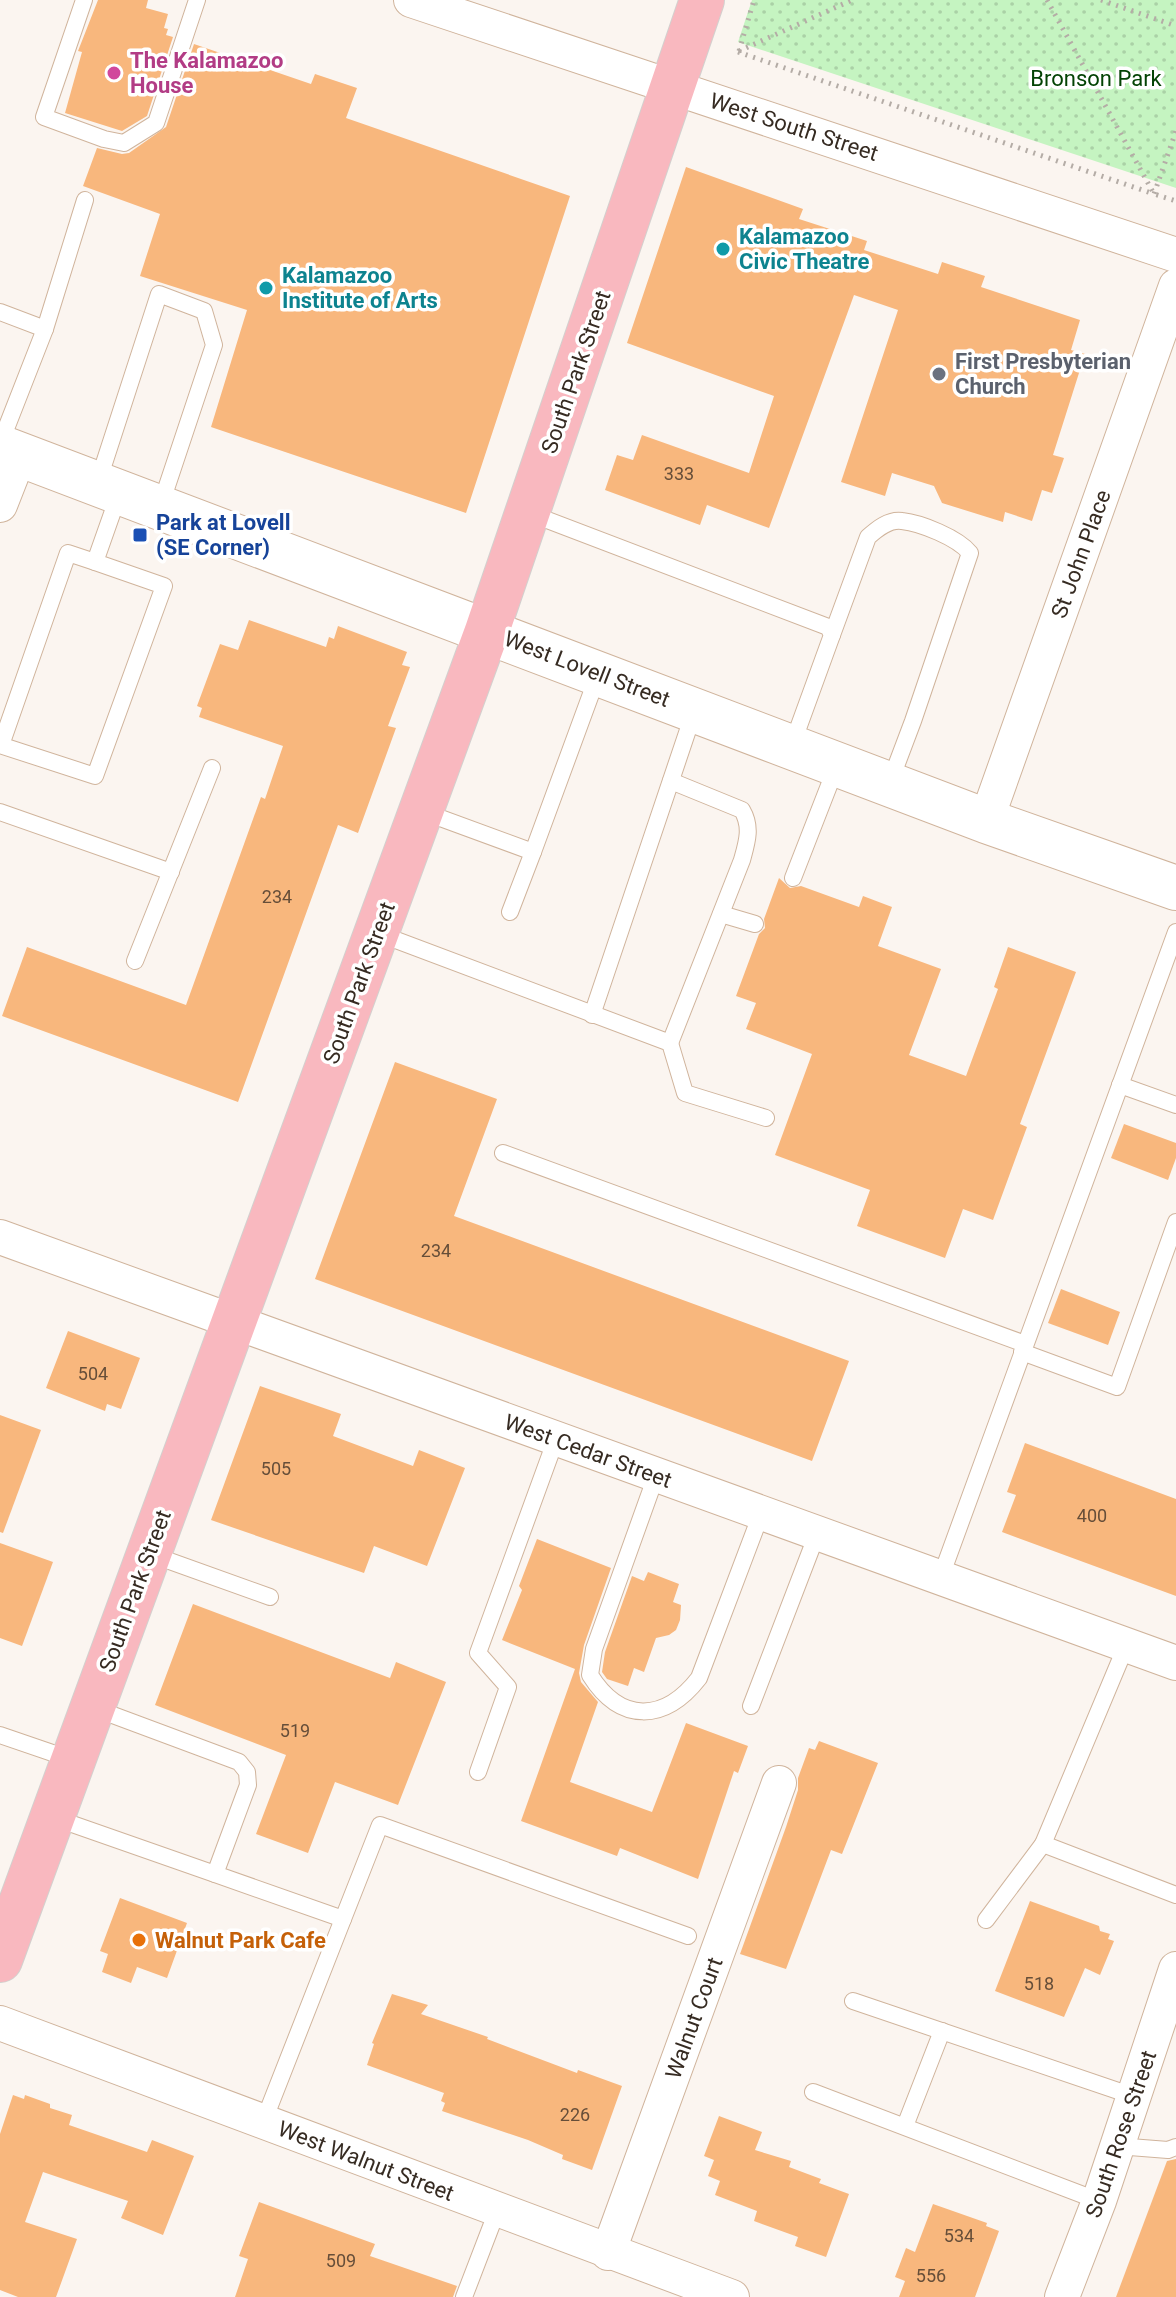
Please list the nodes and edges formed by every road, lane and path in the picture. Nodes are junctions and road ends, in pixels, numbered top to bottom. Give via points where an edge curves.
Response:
1 (84, 0) edge
2 (197, 0) edge
3 (411, 0) edge
4 (702, 0) edge
5 (754, 0) edge
6 (852, 0) edge
7 (1047, 0) edge
8 (1101, 0) edge
9 (1176, 26) edge
10 (738, 52) junction
11 (674, 87) junction
12 (1176, 131) edge
13 (1154, 194) junction
14 (85, 200) dead end
15 (1176, 201) edge
16 (1176, 255) edge
17 (1176, 286) edge
18 (0, 312) edge
19 (45, 329) junction
20 (7, 448) edge
21 (108, 488) junction
22 (0, 505) edge
23 (160, 508) junction
24 (528, 512) junction
25 (95, 562) junction
26 (487, 631) junction
27 (832, 635) junction
28 (599, 673) junction
29 (695, 710) junction
30 (1, 745) edge
31 (792, 746) junction
32 (837, 763) junction
33 (212, 768) dead end
34 (671, 781) junction
35 (889, 783) junction
36 (422, 811) junction
37 (0, 812) edge
38 (986, 821) junction
39 (533, 852) junction
40 (171, 872) junction
41 (793, 878) dead end
42 (1176, 888) edge
43 (510, 912) dead end
44 (721, 914) junction
45 (755, 924) dead end
46 (1176, 932) edge
47 (378, 933) junction
48 (135, 961) dead end
49 (592, 1015) junction
50 (670, 1043) junction
51 (1120, 1085) junction
52 (1176, 1105) edge
53 (766, 1118) dead end
54 (503, 1153) dead end
55 (1176, 1222) edge
56 (0, 1237) edge
57 (234, 1321) junction
58 (1024, 1348) junction
59 (556, 1439) junction
60 (656, 1476) junction
61 (761, 1514) junction
62 (817, 1534) junction
63 (148, 1554) junction
64 (940, 1579) junction
65 (270, 1597) dead end
66 (1126, 1646) junction
67 (1176, 1663) edge
68 (751, 1706) dead end
69 (92, 1708) junction
70 (0, 1735) edge
71 (73, 1760) junction
72 (478, 1772) dead end
73 (779, 1783) dead end
74 (53, 1817) junction
75 (1043, 1844) junction
76 (215, 1874) junction
77 (1176, 1895) edge
78 (343, 1919) junction
79 (986, 1920) dead end
80 (688, 1936) dead end
81 (0, 1960) edge
82 (1175, 1973) edge
83 (853, 2001) dead end
84 (0, 2023) edge
85 (942, 2031) junction
86 (813, 2092) dead end
87 (1133, 2096) junction
88 (263, 2123) junction
89 (905, 2126) junction
90 (1117, 2146) junction
91 (1176, 2147) edge
92 (1099, 2201) junction
93 (497, 2211) junction
94 (608, 2253) junction
95 (464, 2297) edge
96 (732, 2297) edge
97 (1062, 2297) edge

1 - 2 lane via 44,117 124,143 156,123
3 - 11 street, West South Street
4 - 11 main road, South Park Street
5 - 10 path
6 - 10 path
7 - 13 path
8 - 9 path
10 - 13 path
11 - 16 street, West South Street
11 - 24 main road, South Park Street
12 - 13 path
13 - 15 path
14 - 19 lane
17 - 38 street, St John Place
18 - 19 lane
19 - 20 lane
20 - 21 street, West Lovell Street
20 - 22 street
21 - 23 street, West Lovell Street
21 - 23 lane via 159,294 204,311 214,345
21 - 25 lane
23 - 26 street, West Lovell Street
24 - 26 main road, South Park Street
24 - 27 lane via 828,627
25 - 30 lane via 68,553
25 - 30 lane via 164,586 95,776
26 - 28 street, West Lovell Street
26 - 36 main road, South Park Street
27 - 31 lane
27 - 35 lane via 868,537 881,526 900,520 950,536 970,553
28 - 29 street, West Lovell Street
28 - 39 lane
29 - 31 street, West Lovell Street
29 - 34 lane
31 - 32 street, West Lovell Street
32 - 35 street, West Lovell Street
32 - 41 lane
33 - 40 lane
34 - 44 lane via 742,810 748,820 742,860
34 - 49 lane
35 - 38 street, West Lovell Street
36 - 39 lane
36 - 47 main road, South Park Street
37 - 40 lane
38 - 42 street, West Lovell Street
39 - 43 lane
40 - 48 lane
44 - 45 lane
44 - 50 lane
46 - 51 lane
47 - 49 lane
47 - 57 main road, South Park Street
49 - 50 lane
50 - 53 lane via 685,1093
51 - 52 lane
51 - 58 lane
54 - 58 lane
55 - 58 lane via 1117,1387
56 - 57 street, West Cedar Street
57 - 59 street, West Cedar Street
57 - 63 main road, South Park Street
58 - 64 lane
59 - 60 street, West Cedar Street
59 - 72 lane via 478,1653 508,1687
60 - 61 street, West Cedar Street
60 - 61 lane via 594,1649 590,1675 618,1707 644,1712 669,1706 699,1678
61 - 62 street, West Cedar Street
62 - 64 street, West Cedar Street
62 - 68 lane
63 - 65 lane
63 - 69 main road, South Park Street
64 - 66 street, West Cedar Street
66 - 67 street, West Cedar Street
66 - 75 lane
69 - 71 main road, South Park Street
69 - 76 lane via 239,1762 247,1772 248,1785
70 - 71 lane
71 - 74 main road, South Park Street
73 - 94 street, Walnut Court
74 - 76 lane
74 - 81 main road, South Park Street
75 - 77 lane
75 - 79 lane
76 - 78 lane
78 - 80 lane via 380,1825
78 - 88 lane
82 - 87 street, South Rose Street
83 - 85 lane
84 - 88 street, West Walnut Street
85 - 87 lane
85 - 89 lane
86 - 89 lane
87 - 90 street, South Rose Street
88 - 93 street, West Walnut Street
89 - 92 lane
90 - 91 lane
90 - 92 street, South Rose Street
92 - 97 street, South Rose Street
93 - 94 street, West Walnut Street
93 - 95 lane
94 - 96 street, West Walnut Street

